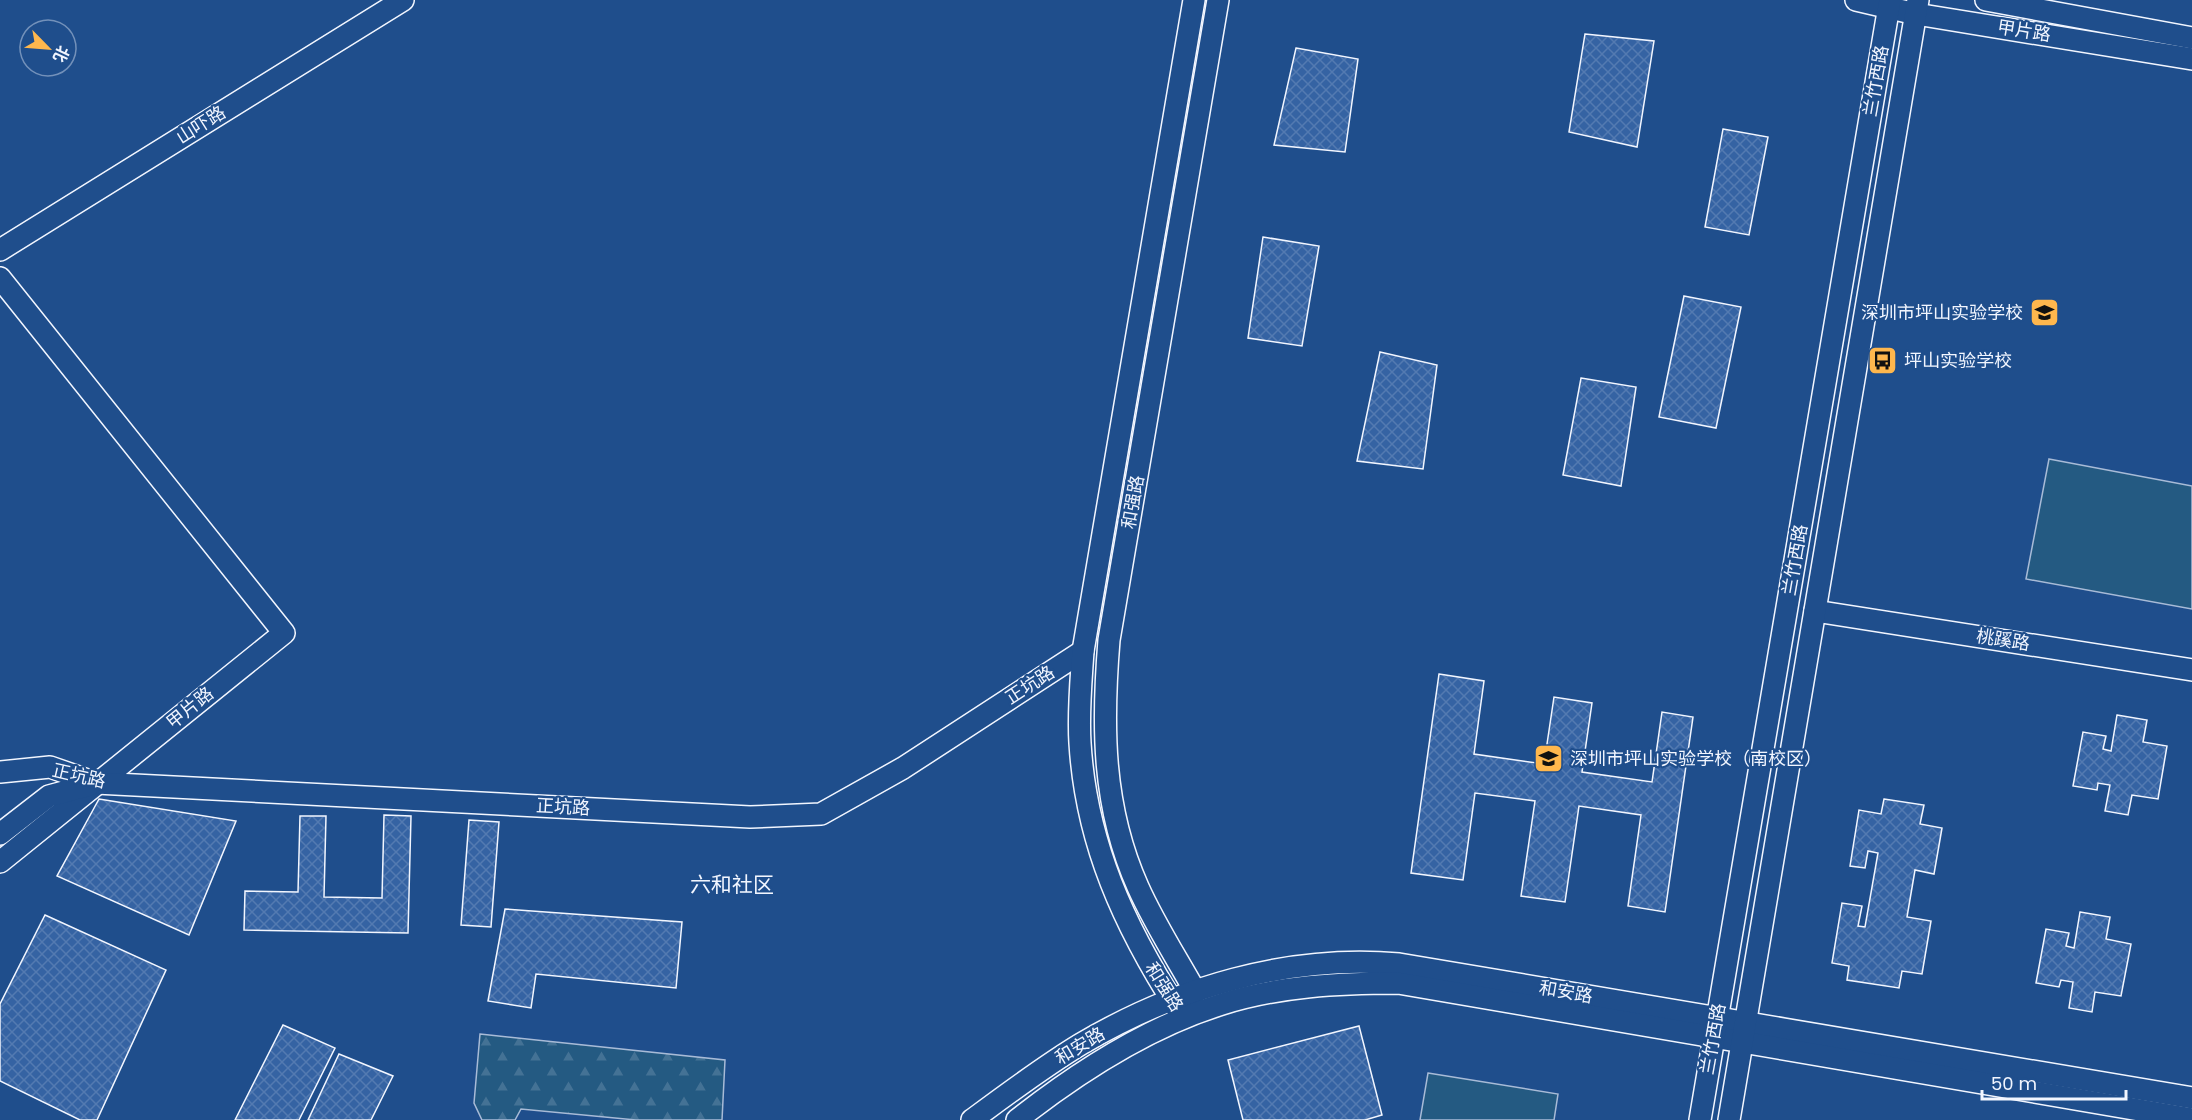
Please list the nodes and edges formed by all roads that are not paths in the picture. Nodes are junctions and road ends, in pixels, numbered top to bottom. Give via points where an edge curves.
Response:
1 (403, 0) edge
2 (1194, 0) edge
3 (1218, 0) edge
4 (1856, 0) edge
5 (1986, 0) edge
6 (1889, 3) edge
7 (1917, 7) edge
8 (2192, 38) edge
9 (2192, 59) edge
10 (0, 250) edge
11 (0, 278) edge
12 (1815, 611) junction
13 (1083, 651) junction
14 (2192, 670) edge
15 (0, 772) edge
16 (96, 783) junction
17 (0, 834) edge
18 (0, 862) edge
19 (1195, 991) junction
20 (1171, 999) junction
21 (1183, 1018) junction
22 (1715, 1027) junction
23 (1108, 1029) junction
24 (1743, 1032) junction
25 (1121, 1050) junction
26 (2192, 1098) edge
27 (2192, 1119) edge
28 (972, 1120) edge
29 (1017, 1120) edge
30 (1700, 1120) edge
31 (1729, 1120) edge

1 - 10 street, 山吓路
2 - 13 street, 和强路
3 - 19 street, 和强路 via 1109,640 1104,702 1113,808 1124,850 1138,886
4 - 6 street, 甲片路
5 - 8 street, 甲片路
6 - 7 street, 甲片路
6 - 22 street, 兰竹西路
7 - 9 street, 甲片路
7 - 12 street, 兰竹西路
11 - 16 street, 甲片路 via 284,633
12 - 14 street, 桃蹊路
12 - 24 street, 兰竹西路
13 - 16 street, 正坑路 via 903,768 821,814 750,817
13 - 20 street, 和强路 via 1080,742 1085,790 1097,842 1114,896 1136,942
15 - 16 street, 正坑路 via 50,767
16 - 17 street, 甲片路 via 49,796
16 - 18 street, 甲片路
19 - 20 street, 和安路
19 - 21 street, 和强路
19 - 22 street, 和安路 via 1315,964 1373,962
20 - 21 street, 和强路
20 - 23 street, 和安路
21 - 22 street, 和安路 via 1270,992 1398,983
21 - 25 street, 和安路
22 - 24 street, 和安路
22 - 30 street, 兰竹西路
23 - 25 street
23 - 28 street, 和安路
24 - 26 street, 和安路
24 - 27 street, 和安路
24 - 31 street, 兰竹西路
25 - 29 street, 和安路

